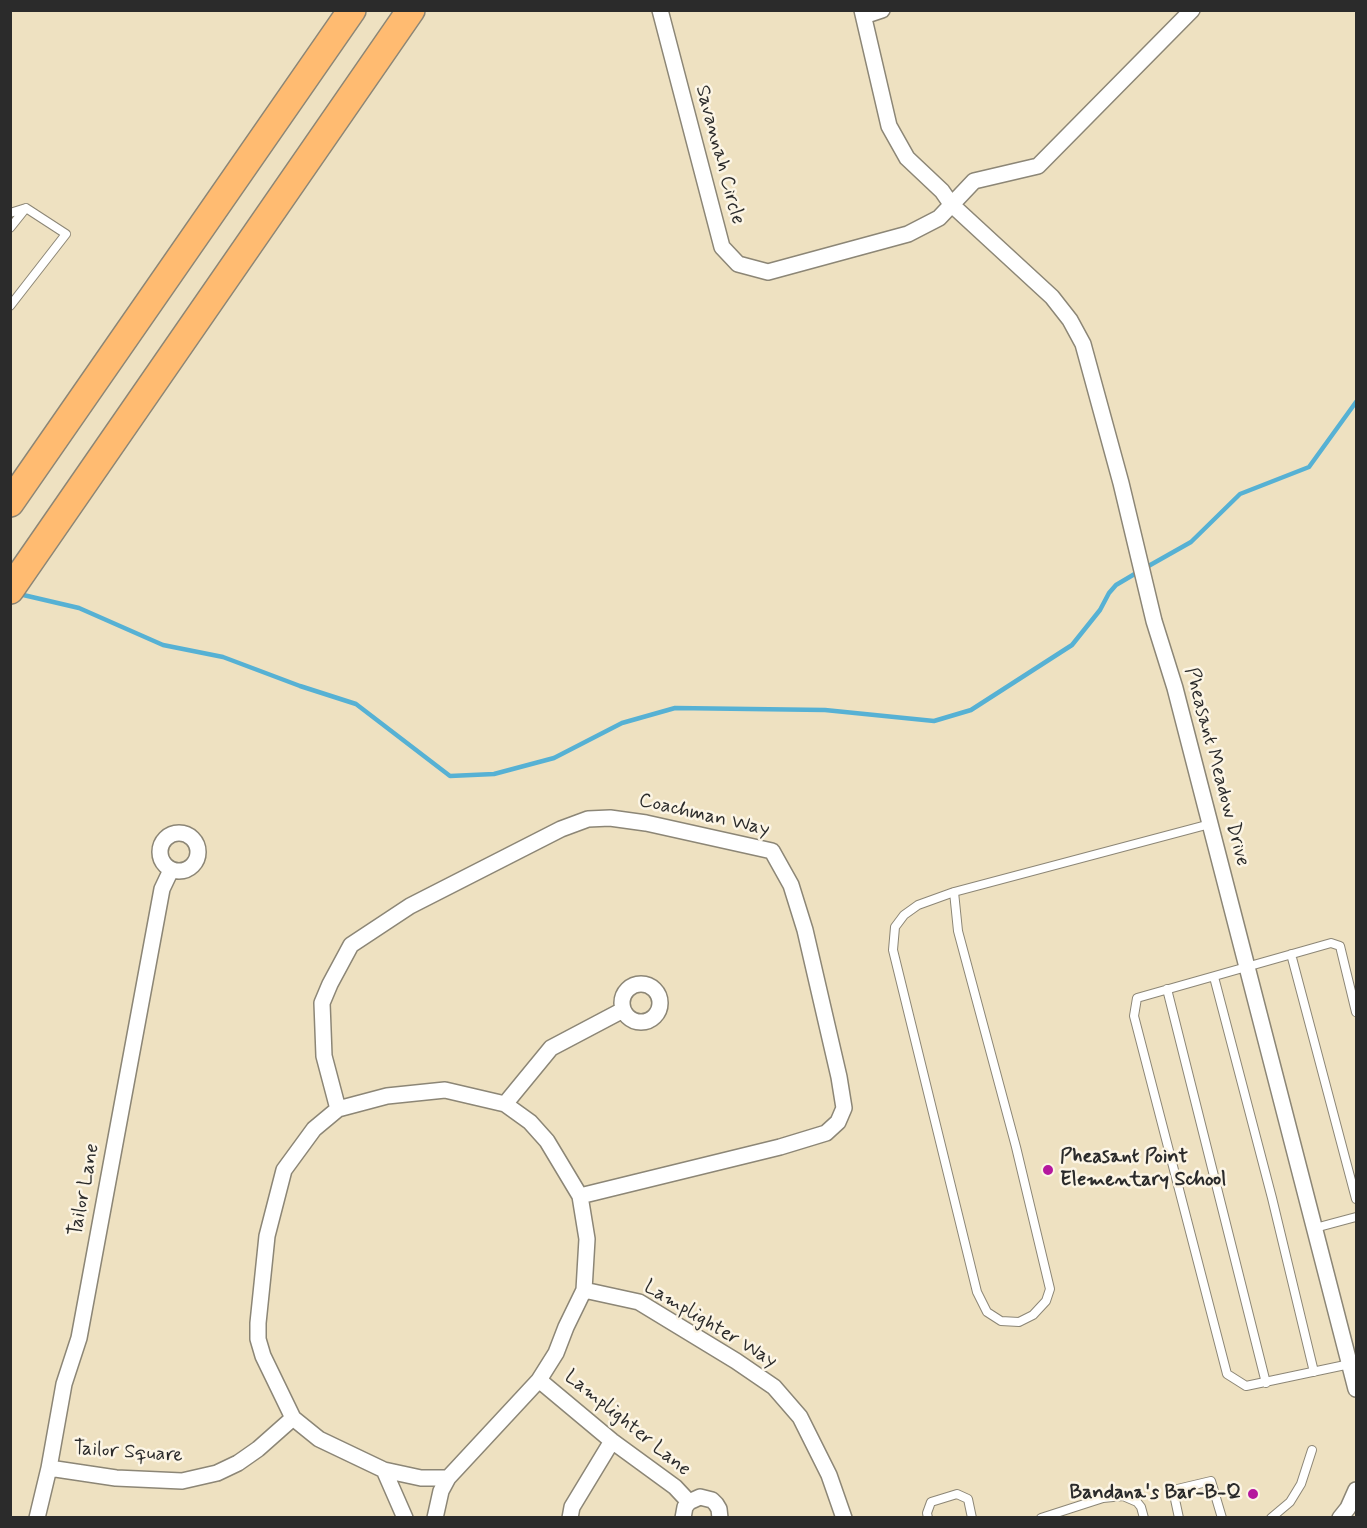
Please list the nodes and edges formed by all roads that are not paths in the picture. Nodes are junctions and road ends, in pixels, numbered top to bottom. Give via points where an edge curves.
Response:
1 (352, 10) edge
2 (411, 10) edge
3 (660, 10) edge
4 (882, 10) edge
5 (1192, 10) edge
6 (863, 13) edge
7 (951, 204) junction
8 (26, 208) junction
9 (10, 213) edge
10 (10, 228) edge
11 (10, 306) edge
12 (10, 503) edge
13 (10, 590) edge
14 (1210, 825) junction
15 (171, 870) dead end
16 (954, 892) junction
17 (1291, 954) junction
18 (1246, 967) junction
19 (1214, 977) junction
20 (1167, 989) junction
21 (623, 1010) dead end
22 (1356, 1012) edge
23 (505, 1104) junction
24 (338, 1110) junction
25 (580, 1196) junction
26 (1356, 1199) edge
27 (1356, 1217) edge
28 (1315, 1228) junction
29 (585, 1290) junction
30 (1350, 1364) junction
31 (1314, 1372) junction
32 (539, 1380) junction
33 (1266, 1383) junction
34 (1356, 1389) edge
35 (293, 1418) junction
36 (612, 1441) junction
37 (1312, 1449) dead end
38 (49, 1468) junction
39 (384, 1470) junction
40 (448, 1478) junction
41 (1356, 1490) edge
42 (689, 1502) junction
43 (37, 1518) edge
44 (405, 1518) edge
45 (435, 1518) edge
46 (570, 1518) edge
47 (683, 1518) edge
48 (720, 1518) edge
49 (844, 1518) edge
50 (928, 1518) edge
51 (972, 1518) edge
52 (1041, 1518) edge
53 (1144, 1518) edge
54 (1179, 1518) edge
55 (1222, 1518) edge
56 (1271, 1518) edge
57 (1340, 1518) edge

1 - 12 highway
2 - 13 highway
3 - 7 street, Savannah Circle via 722,247 738,264 768,272 908,234 939,218
4 - 6 street
5 - 7 street, Savannah Circle via 1038,165 974,181
6 - 7 street, Pheasant Meadow Drive via 889,126 907,158
7 - 14 street, Pheasant Meadow Drive via 1052,297 1083,344
8 - 9 lane
8 - 10 lane
8 - 11 lane via 66,234
14 - 16 lane
14 - 18 street, Pheasant Meadow Drive
15 - 38 street, Tailor Lane via 162,889 79,1338 64,1384
16 - 16 lane via 918,905 904,915 895,927 893,950 977,1292 987,1312 1001,1321 1019,1322 1034,1315 1050,1289 958,931
17 - 18 lane
17 - 22 lane via 1331,943 1340,946
17 - 26 lane
18 - 19 lane
18 - 28 street, Pheasant Meadow Drive
19 - 20 lane
19 - 31 lane
20 - 33 lane
20 - 33 lane via 1137,998 1134,1016 1227,1374 1246,1386
21 - 23 street via 551,1048
23 - 24 street via 445,1090 387,1096
23 - 25 street via 540,1131
24 - 25 street, Coachman Way via 324,1056 322,1003 351,945 410,906 588,819 646,823 772,850 791,885 805,930 839,1077 844,1108 838,1122 826,1133 780,1147
24 - 35 street via 314,1129 284,1170 267,1236 258,1339
25 - 29 street via 587,1239
27 - 28 lane
28 - 30 street, Pheasant Meadow Drive
29 - 32 street
29 - 49 street, Lamplighter Way via 639,1302 774,1387 800,1417 829,1475
30 - 31 lane
30 - 34 street, Pheasant Meadow Drive
31 - 33 lane
32 - 36 street, Lamplighter Lane
32 - 40 street
35 - 38 street, Tailor Square via 238,1463 217,1473 182,1481 116,1478
35 - 39 street via 319,1439
36 - 42 street, Lamplighter Lane via 675,1487
36 - 46 street via 572,1507
37 - 56 lane via 1301,1484 1290,1502
38 - 43 street, Tailor Lane
39 - 40 street via 421,1478
39 - 44 street
40 - 45 street
41 - 57 street
42 - 47 street, Lamplighter Lane
42 - 48 street, Lamplighter Lane via 700,1497 712,1500
50 - 51 lane via 932,1502 957,1494 968,1499
52 - 53 lane via 1103,1498 1123,1496 1137,1502
54 - 55 lane via 1173,1490 1211,1481

